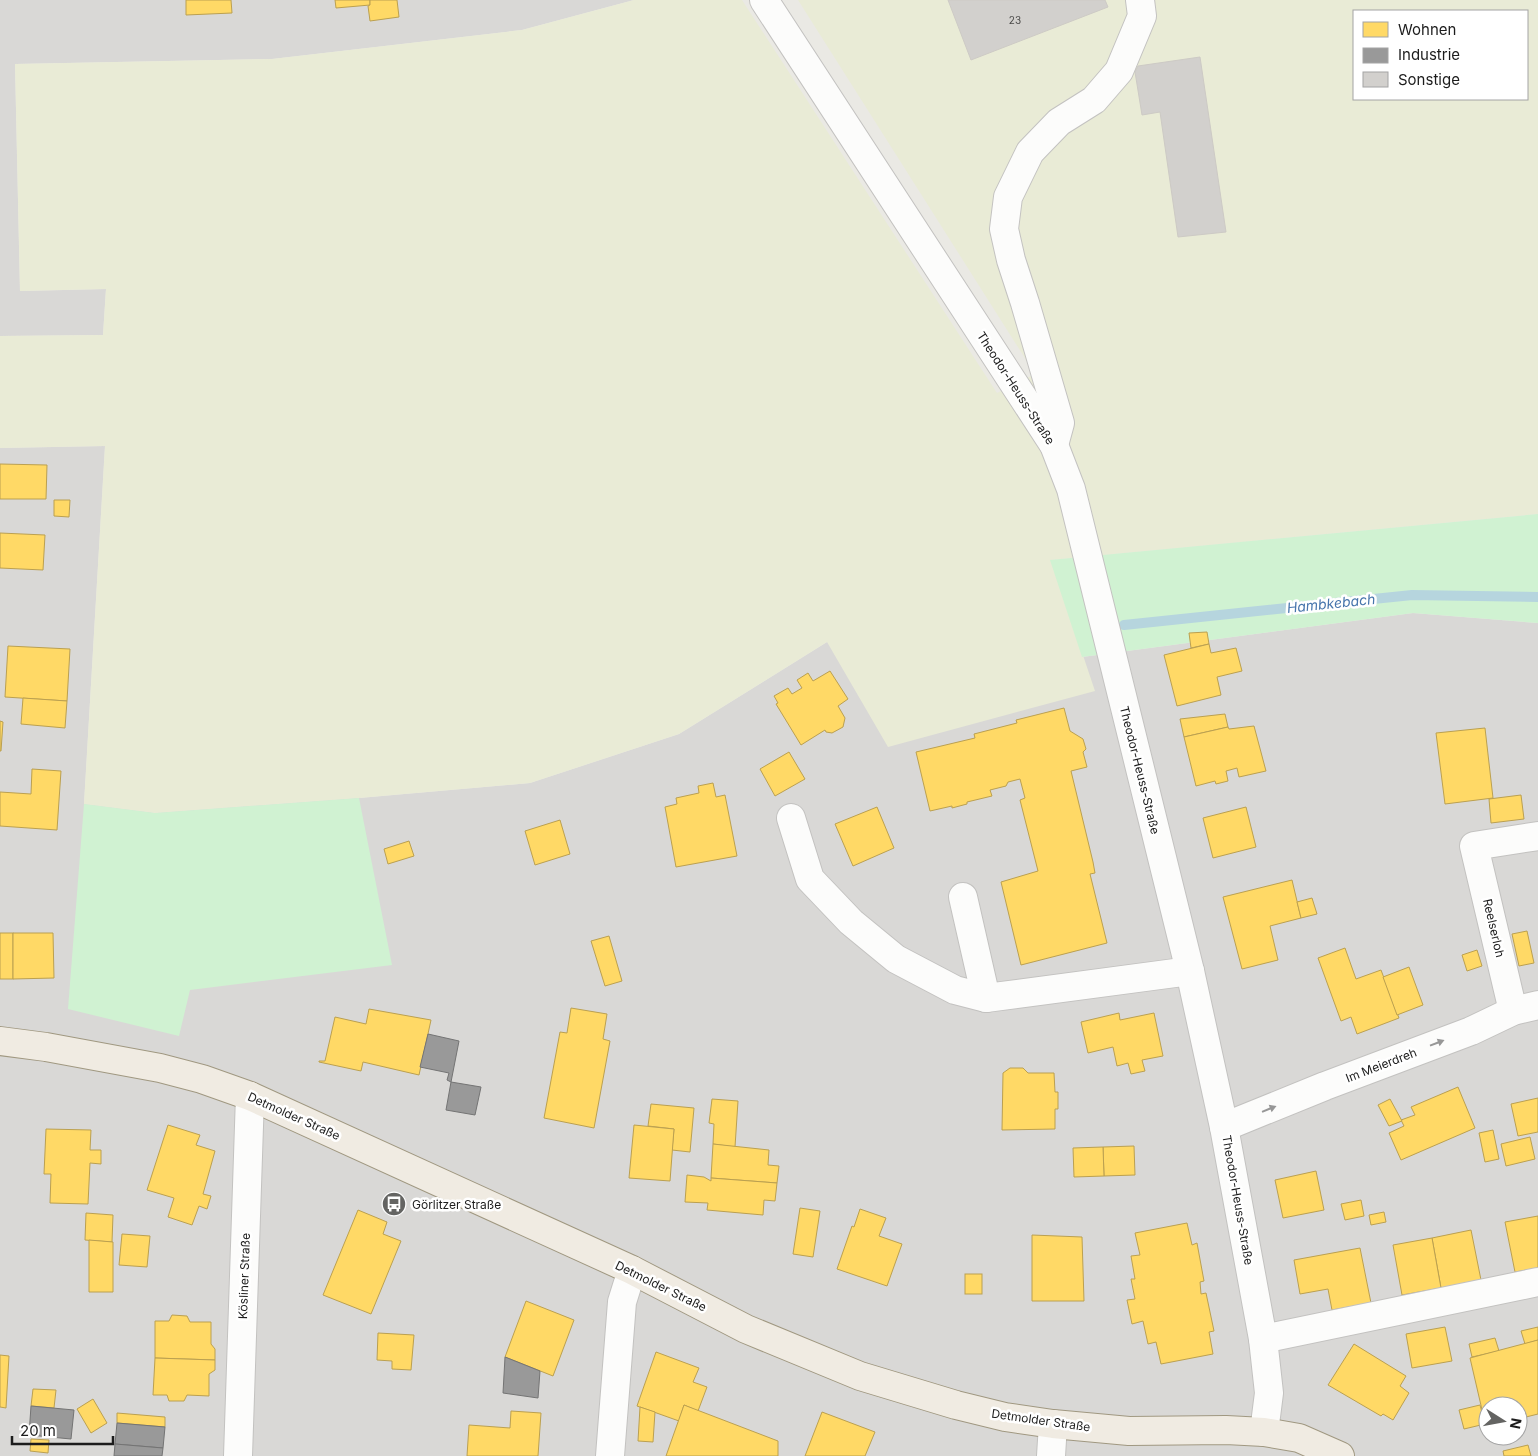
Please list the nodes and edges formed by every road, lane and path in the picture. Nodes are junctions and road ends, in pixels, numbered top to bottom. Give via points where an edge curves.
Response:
1 (764, 0) edge
2 (1140, 0) edge
3 (1054, 445) junction
4 (791, 818) dead end
5 (1538, 836) edge
6 (963, 897) dead end
7 (1190, 971) junction
8 (986, 998) junction
9 (1526, 1008) edge
10 (0, 1041) edge
11 (250, 1096) junction
12 (1224, 1127) junction
13 (632, 1270) junction
14 (1538, 1282) edge
15 (1263, 1339) junction
16 (1053, 1424) junction
17 (1264, 1432) junction
18 (238, 1456) edge
19 (610, 1456) edge
20 (1051, 1456) edge
21 (1340, 1456) edge

1 - 3 street, Theodor-Heuss-Straße
2 - 3 street via 1142,16 1119,71 1094,100 1059,122 1030,152 1008,197 1004,229 1010,260 1060,423
3 - 7 street, Theodor-Heuss-Straße via 1071,489
4 - 8 street via 810,879 851,922 896,958 955,990
5 - 9 street, Reelserloh via 1466,847
6 - 8 street
7 - 8 street
7 - 12 street, Theodor-Heuss-Straße
12 -> 9 street, Im Meierdreh
10 - 11 main road, Detmolder Straße via 160,1068
11 - 13 main road, Detmolder Straße
11 - 18 street, Kösliner Straße
12 - 15 street, Theodor-Heuss-Straße
13 - 16 main road, Detmolder Straße via 746,1329 860,1376 966,1408
13 - 19 street via 622,1302
14 - 15 street
15 - 17 street, Theodor-Heuss-Straße via 1269,1393
16 - 17 main road, Detmolder Straße via 1129,1431
16 - 20 street
17 - 21 main road, Detmolder Straße via 1299,1438

